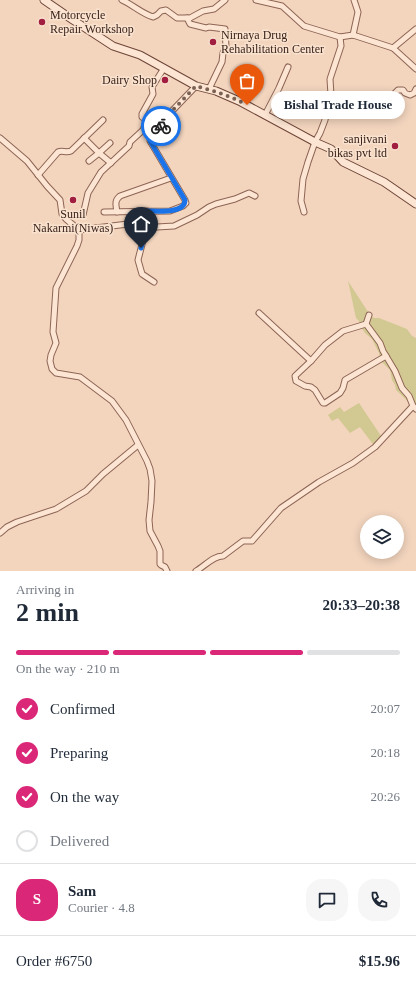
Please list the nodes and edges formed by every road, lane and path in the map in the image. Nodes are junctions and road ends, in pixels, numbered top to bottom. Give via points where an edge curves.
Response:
1 (44, 0) edge
2 (122, 0) edge
3 (225, 0) edge
4 (256, 0) edge
5 (354, 0) edge
6 (187, 18) junction
7 (416, 29) edge
8 (353, 35) junction
9 (340, 38) junction
10 (393, 48) junction
11 (288, 67) dead end
12 (164, 68) junction
13 (416, 69) edge
14 (196, 86) junction
15 (209, 89) junction
16 (416, 89) edge
17 (390, 98) dead end
18 (266, 115) junction
19 (103, 120) dead end
20 (0, 138) edge
21 (84, 138) junction
22 (315, 142) junction
23 (110, 143) dead end
24 (99, 153) junction
25 (88, 161) dead end
26 (111, 163) junction
27 (38, 175) junction
28 (171, 178) junction
29 (255, 196) dead end
30 (416, 204) edge
31 (147, 211) junction
32 (104, 212) dead end
33 (117, 212) junction
34 (304, 212) dead end
35 (83, 215) dead end
36 (147, 225) junction
37 (80, 230) junction
38 (154, 282) dead end
39 (259, 313) dead end
40 (370, 315) dead end
41 (366, 324) junction
42 (386, 356) junction
43 (311, 361) junction
44 (415, 408) edge
45 (138, 444) junction
46 (0, 533) edge
47 (167, 571) edge
48 (196, 571) edge

1 - 12 main road via 112,46 140,55
2 - 6 street via 153,17 161,10 166,10 176,17
3 - 6 street via 214,9
4 - 9 street via 282,6 304,26
5 - 8 street via 358,12
6 - 15 street via 190,24 225,29 226,47 222,62
7 - 10 street
8 - 9 street
8 - 10 street
9 - 22 street via 341,46 330,79 330,103
10 - 13 street
11 - 18 street
12 - 14 main road
12 - 26 street via 152,87 153,94 142,114 147,120 143,130
14 - 15 main road
14 - 28 street via 172,111 150,141
15 - 18 main road
16 - 17 street via 410,95 398,90
18 - 22 main road
19 - 21 street
20 - 27 street via 27,161
21 - 24 street
21 - 27 street via 71,151 58,152
22 - 30 main road via 331,150 343,162 384,182
22 - 34 street via 302,183 300,201
23 - 24 street
24 - 25 street
24 - 26 street
26 - 35 street via 101,172 88,193
27 - 37 street via 60,200 62,214
28 - 31 street via 185,200 184,206 170,212
28 - 33 street via 120,196 116,201
29 - 36 street via 249,193 216,204 174,226
31 - 33 street
31 - 36 street
32 - 33 street
36 - 37 street via 118,224
36 - 38 street via 138,260 142,274
37 - 45 street via 79,240 56,288 53,332 56,343 51,356 52,369 56,373 80,377 112,401 126,420
39 - 43 street
40 - 41 street
41 - 42 street
41 - 43 street via 343,331 325,345
42 - 43 street via 345,380 340,393 325,403 315,390 296,381 295,376
42 - 44 street
44 - 48 street via 375,448 281,508 252,540 244,541
45 - 46 street via 86,491 56,509 17,522
45 - 47 street via 150,469 152,481 150,531 160,551 160,564

